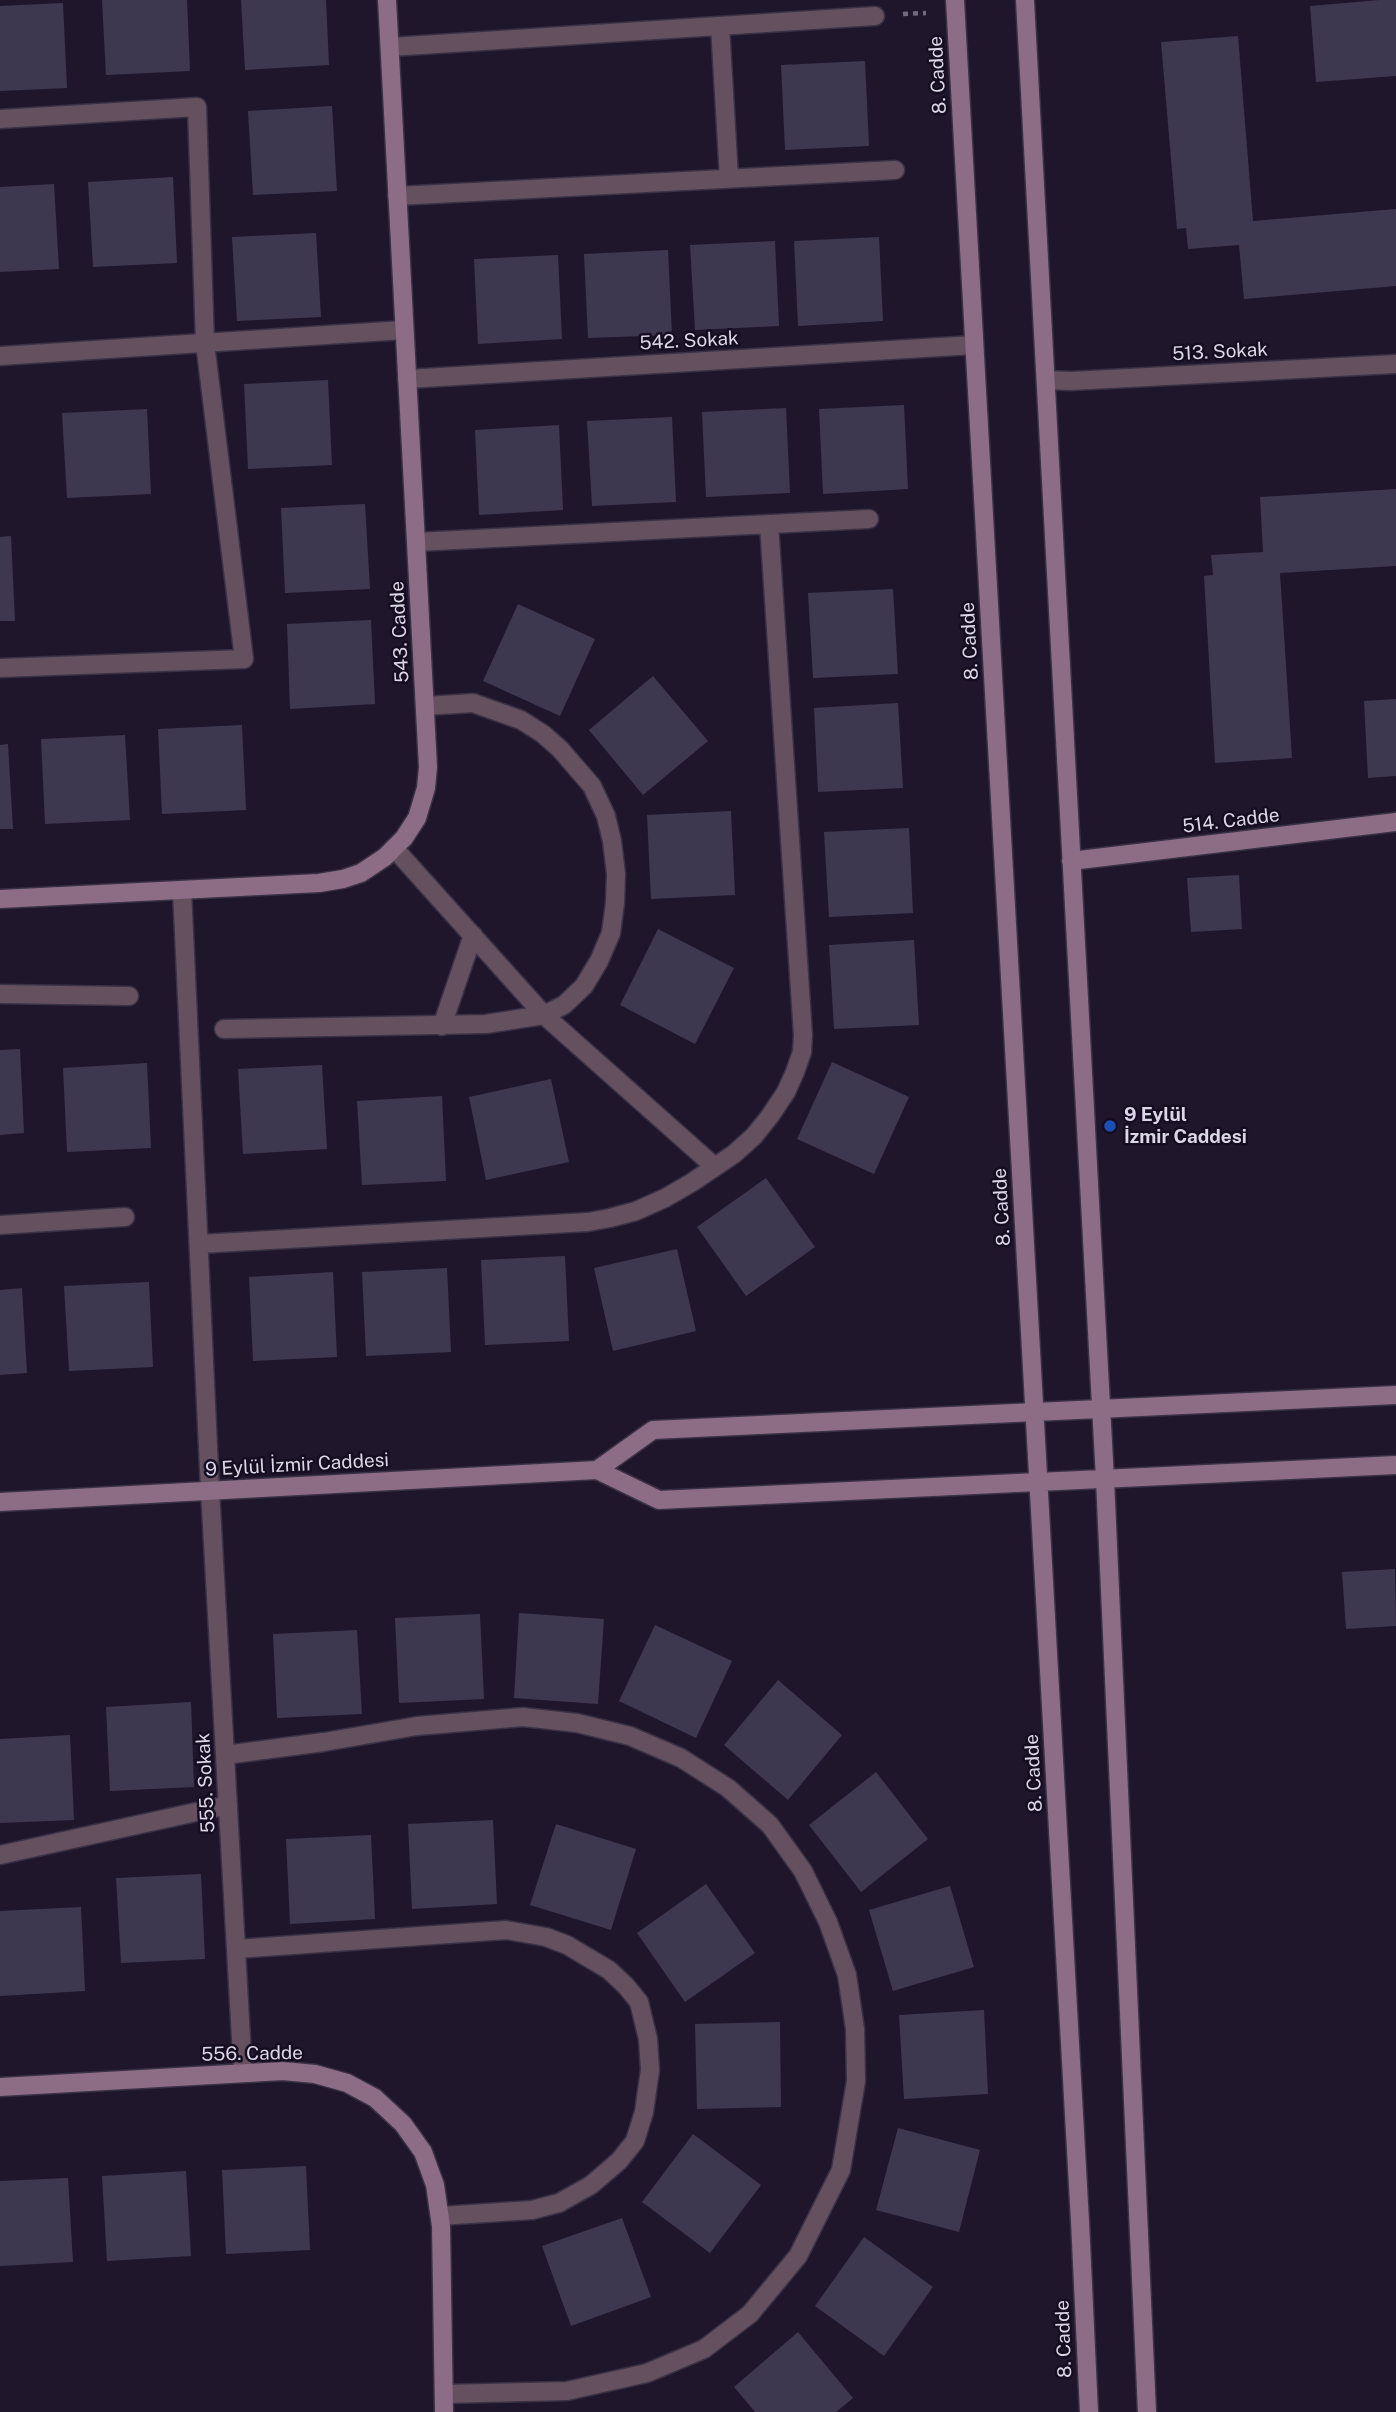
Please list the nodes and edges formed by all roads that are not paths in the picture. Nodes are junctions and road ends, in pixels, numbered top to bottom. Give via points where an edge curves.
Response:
1 (387, 0) edge
2 (1025, 0) edge
3 (955, 5) edge
4 (874, 16) road end
5 (720, 26) junction
6 (390, 47) junction
7 (0, 119) edge
8 (895, 170) dead end
9 (729, 178) junction
10 (397, 195) junction
11 (404, 330) junction
12 (205, 343) junction
13 (974, 345) junction
14 (0, 356) edge
15 (1396, 364) edge
16 (407, 379) junction
17 (1045, 380) junction
18 (869, 519) dead end
19 (769, 524) junction
20 (416, 542) junction
21 (0, 668) edge
22 (425, 706) junction
23 (1396, 822) edge
24 (394, 848) junction
25 (1071, 861) junction
26 (182, 890) junction
27 (0, 899) edge
28 (473, 935) junction
29 (0, 994) edge
30 (129, 996) dead end
31 (544, 1015) junction
32 (442, 1026) junction
33 (224, 1029) dead end
34 (715, 1167) junction
35 (125, 1217) dead end
36 (0, 1225) edge
37 (199, 1244) junction
38 (1396, 1395) edge
39 (1101, 1409) junction
40 (1035, 1412) junction
41 (1396, 1465) edge
42 (597, 1470) junction
43 (1105, 1479) junction
44 (1039, 1482) junction
45 (210, 1490) junction
46 (0, 1502) edge
47 (225, 1755) junction
48 (228, 1805) junction
49 (0, 1855) edge
50 (236, 1948) junction
51 (243, 2073) junction
52 (0, 2087) edge
53 (440, 2216) junction
54 (444, 2403) edge
55 (1088, 2412) edge
56 (1147, 2412) edge

1 - 6 main road, 543. Cadde
2 - 17 main road
3 - 13 main road, 8. Cadde
4 - 5 street
5 - 6 street
5 - 9 street
6 - 10 main road, 543. Cadde
7 - 12 street via 197,107
8 - 9 street
9 - 10 street
10 - 11 main road, 543. Cadde
11 - 12 street
11 - 16 main road, 543. Cadde
12 - 14 street
12 - 21 street via 244,659
13 - 16 street, 542. Sokak
13 - 40 main road, 8. Cadde
15 - 17 street, 513. Sokak
16 - 20 main road, 543. Cadde
17 - 25 main road
18 - 19 street
19 - 20 street
19 - 34 street via 802,1052 786,1092 770,1116 754,1136
20 - 22 main road, 543. Cadde
22 - 24 main road, 543. Cadde via 426,788 417,818
22 - 31 street via 473,703 521,720 576,766 606,816 616,874 611,933 584,986 564,1005
23 - 25 main road, 514. Cadde
24 - 26 main road, 543. Cadde via 369,869 344,879
24 - 28 street
25 - 39 main road
26 - 27 main road, 543. Cadde
26 - 37 street, 555. Sokak
28 - 31 street
28 - 32 street
29 - 30 street
31 - 32 street
31 - 34 street
32 - 33 street
34 - 37 street via 646,1207 588,1222
35 - 36 street
37 - 45 street, 555. Sokak
38 - 39 main road
39 - 40 main road
39 - 43 main road
40 - 42 main road via 653,1430
40 - 44 main road, 8. Cadde
41 - 43 main road, 9 Eylül İzmir Caddesi
42 - 44 main road, 9 Eylül İzmir Caddesi via 659,1500
42 - 45 main road, 9 Eylül İzmir Caddesi
43 - 44 main road, 9 Eylül İzmir Caddesi
43 - 56 main road
44 - 55 main road, 8. Cadde
45 - 46 main road, 9 Eylül İzmir Caddesi
45 - 47 street, 555. Sokak
47 - 48 street, 555. Sokak
47 - 54 street via 417,1726 523,1717 577,1723 630,1736 681,1758 728,1788 770,1825 803,1871 847,1975 856,2081 841,2170 798,2256 750,2314 704,2349 647,2373 567,2391
48 - 49 street
48 - 50 street, 555. Sokak
50 - 51 street, 555. Sokak
50 - 53 street via 506,1930 567,1945 610,1970 639,2002 650,2070 635,2141 620,2161 559,2203 532,2210
51 - 52 main road, 556. Cadde
51 - 53 main road, 556. Cadde via 315,2074 347,2083 375,2098 403,2124 423,2152
53 - 54 main road, 556. Cadde

